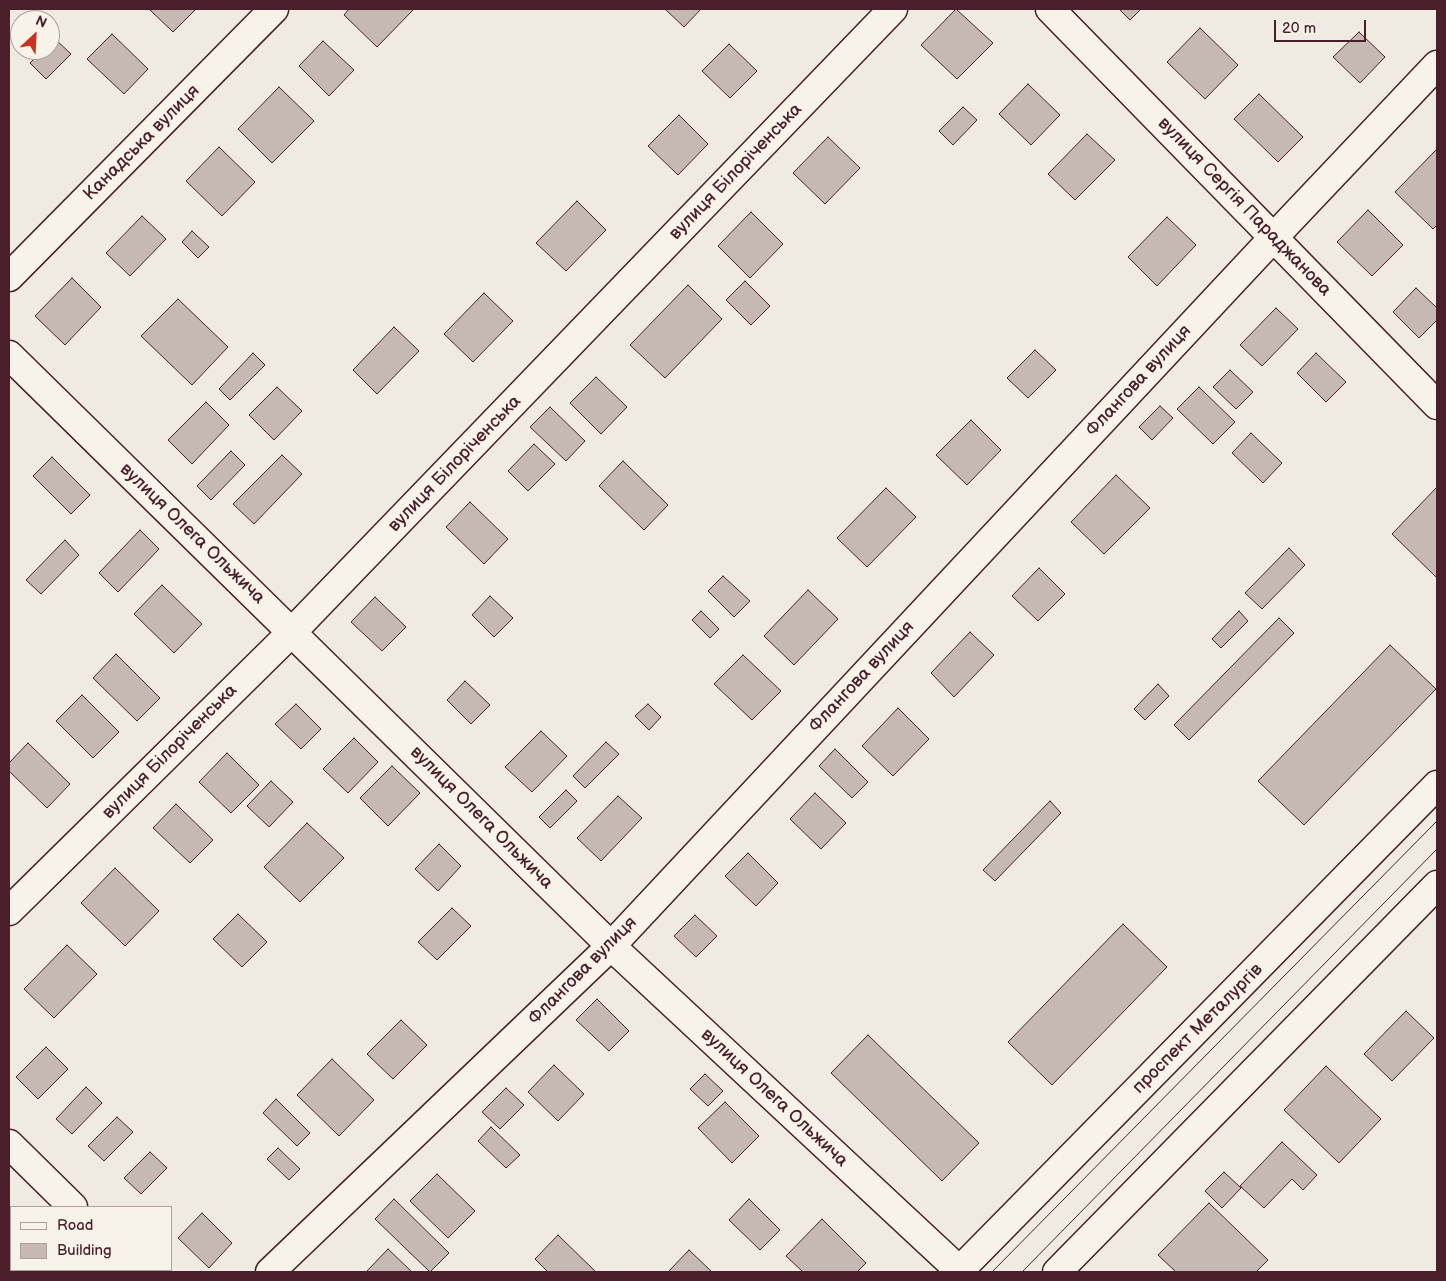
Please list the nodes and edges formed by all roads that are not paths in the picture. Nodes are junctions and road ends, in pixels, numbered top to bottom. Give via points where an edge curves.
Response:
1 (274, 9) edge
2 (893, 9) edge
3 (1050, 9) edge
4 (1437, 65) edge
5 (1274, 237) junction
6 (9, 277) edge
7 (9, 355) edge
8 (1437, 405) edge
9 (292, 632) junction
10 (1437, 785) edge
11 (1437, 886) edge
12 (9, 911) edge
13 (611, 946) junction
14 (9, 1144) edge
15 (73, 1206) edge
16 (270, 1272) edge
17 (959, 1272) edge
18 (1057, 1272) edge

1 - 6 street, Канадська вулиця
2 - 9 street, вулиця Білоріченська
3 - 5 street, вулиця Сергія Параджанова
4 - 5 street, Флангова вулиця
5 - 8 street, вулиця Сергія Параджанова
5 - 13 street, Флангова вулиця
7 - 9 street, вулиця Олега Ольжича
9 - 12 street, вулиця Білоріченська
9 - 13 street, вулиця Олега Ольжича
10 - 17 street, проспект Металургів
11 - 18 street
13 - 16 street, Флангова вулиця
13 - 17 street, вулиця Олега Ольжича
14 - 15 street

